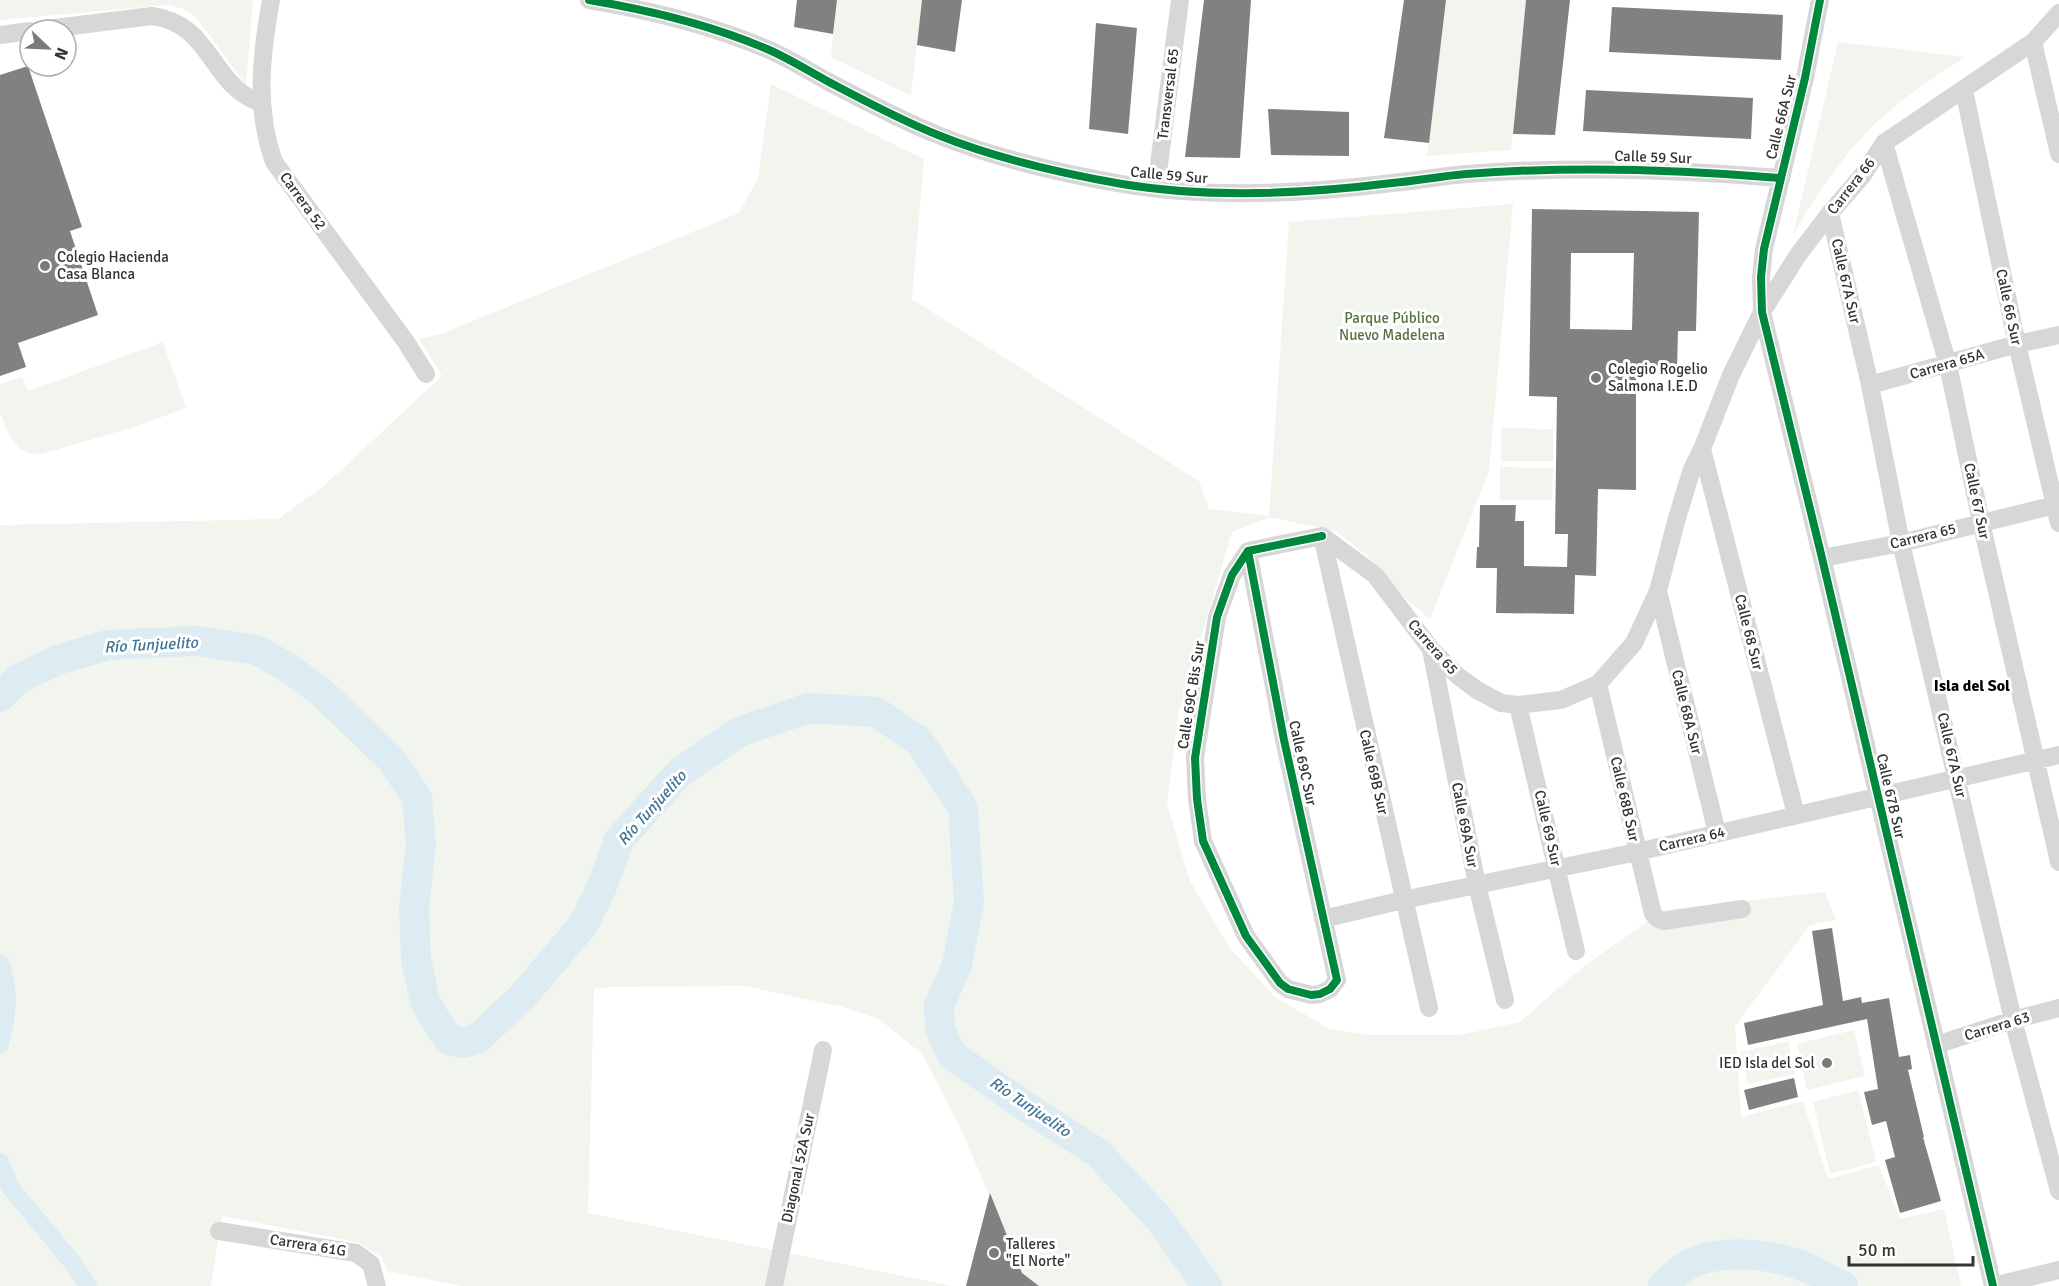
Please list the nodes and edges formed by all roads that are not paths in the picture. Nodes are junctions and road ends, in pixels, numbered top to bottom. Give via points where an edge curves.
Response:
1 (271, 0) edge
2 (589, 0) edge
3 (1180, 0) edge
4 (1820, 0) edge
5 (2059, 13) edge
6 (78, 25) edge
7 (18, 33) edge
8 (0, 35) edge
9 (2032, 42) junction
10 (1964, 90) junction
11 (261, 103) junction
12 (1884, 143) junction
13 (2059, 154) edge
14 (1780, 178) junction
15 (1156, 188) junction
16 (1830, 213) junction
17 (1762, 312) junction
18 (2059, 335) edge
19 (2017, 344) junction
20 (1948, 364) junction
21 (426, 374) dead end
22 (1870, 385) junction
23 (1702, 449) junction
24 (2057, 504) edge
25 (1981, 522) junction
26 (2059, 523) edge
27 (1322, 536) junction
28 (1901, 543) junction
29 (1248, 551) junction
30 (1822, 558) junction
31 (1658, 591) junction
32 (1431, 649) junction
33 (1598, 684) junction
34 (1518, 705) junction
35 (2059, 755) edge
36 (2036, 761) junction
37 (1957, 778) junction
38 (1877, 796) junction
39 (1796, 814) junction
40 (1717, 833) junction
41 (1637, 852) junction
42 (2059, 862) edge
43 (1557, 868) junction
44 (1477, 885) junction
45 (1403, 900) junction
46 (1742, 909) dead end
47 (1323, 919) junction
48 (1576, 951) dead end
49 (1337, 980) joint
50 (1505, 1000) dead end
51 (1429, 1008) dead end
52 (2059, 1008) edge
53 (2013, 1020) junction
54 (1935, 1045) junction
55 (823, 1050) dead end
56 (2059, 1191) edge
57 (219, 1230) dead end
58 (2059, 1270) edge
59 (378, 1286) edge
60 (774, 1286) edge
61 (1993, 1286) edge

1 - 11 street, Carrera 52 via 261,68
2 - 15 street, Calle 59 Sur via 666,16 767,49 900,119 981,151 1062,173
3 - 15 street, Transversal 65
4 - 14 street, Calle 66A Sur
5 - 9 street, Carrera 66
6 - 11 street via 152,16 177,23 195,36 240,93
7 - 8 street
9 - 10 street, Carrera 66
9 - 13 street
10 - 12 street, Carrera 66
10 - 19 street, Calle 66 Sur
11 - 21 street, Carrera 52 via 274,162
12 - 16 street, Carrera 66
12 - 20 street, Calle 67 Sur
14 - 15 street, Calle 59 Sur via 1567,169 1463,174 1294,192
14 - 17 street, Calle 66A Sur via 1762,263
16 - 17 street, Carrera 66
16 - 22 street, Calle 67A Sur
17 - 23 street, Carrera 66 via 1731,375
17 - 30 street, Calle 67B Sur
18 - 19 street, Carrera 65A
19 - 20 street, Carrera 65A
19 - 24 street, Calle 66 Sur
20 - 22 street, Carrera 65A
20 - 25 street, Calle 67 Sur
22 - 28 street, Calle 67A Sur
23 - 31 street, Carrera 66 via 1692,469
23 - 39 street, Calle 68 Sur
24 - 25 street, Carrera 65
24 - 26 street, Calle 66 Sur
25 - 28 street, Carrera 65
25 - 36 street, Calle 67 Sur
27 - 29 street
27 - 32 street, Carrera 65 via 1375,575
27 - 45 street, Calle 69B Sur
28 - 30 street, Carrera 65
28 - 37 street, Calle 67A Sur
29 - 47 street, Calle 69C Sur
29 - 49 street, Calle 69C Bis Sur via 1232,575 1217,617 1198,735 1195,769 1203,841 1246,936 1280,982 1288,989 1311,995 1330,990
30 - 38 street, Calle 67B Sur
31 - 33 street, Carrera 65 via 1634,644
31 - 40 street, Calle 68A Sur
32 - 34 street, Carrera 65 via 1478,690 1501,703
32 - 44 street, Calle 69A Sur
33 - 34 street, Carrera 65 via 1561,700
33 - 41 street, Calle 68B Sur
34 - 43 street, Calle 69 Sur
35 - 36 street, Carrera 64
36 - 37 street, Carrera 64
36 - 42 street, Calle 67 Sur
37 - 38 street, Carrera 64
37 - 53 street, Calle 67A Sur
38 - 39 street, Carrera 64
38 - 54 street, Calle 67B Sur
39 - 40 street, Carrera 64
40 - 41 street, Carrera 64
41 - 43 street, Carrera 64
41 - 46 street, Calle 68B Sur via 1653,914 1658,920
43 - 44 street, Carrera 64
43 - 48 street, Calle 69 Sur
44 - 45 street, Carrera 64
44 - 50 street, Calle 69A Sur
45 - 47 street, Carrera 64
45 - 51 street, Calle 69B Sur
47 - 49 street, Calle 69C Sur
52 - 53 street, Carrera 63
53 - 54 street, Carrera 63
53 - 56 street, Calle 67A Sur
54 - 61 street, Calle 67B Sur
55 - 60 street, Diagonal 52A Sur
57 - 59 street, Carrera 61G via 356,1253 371,1264
58 - 61 street

